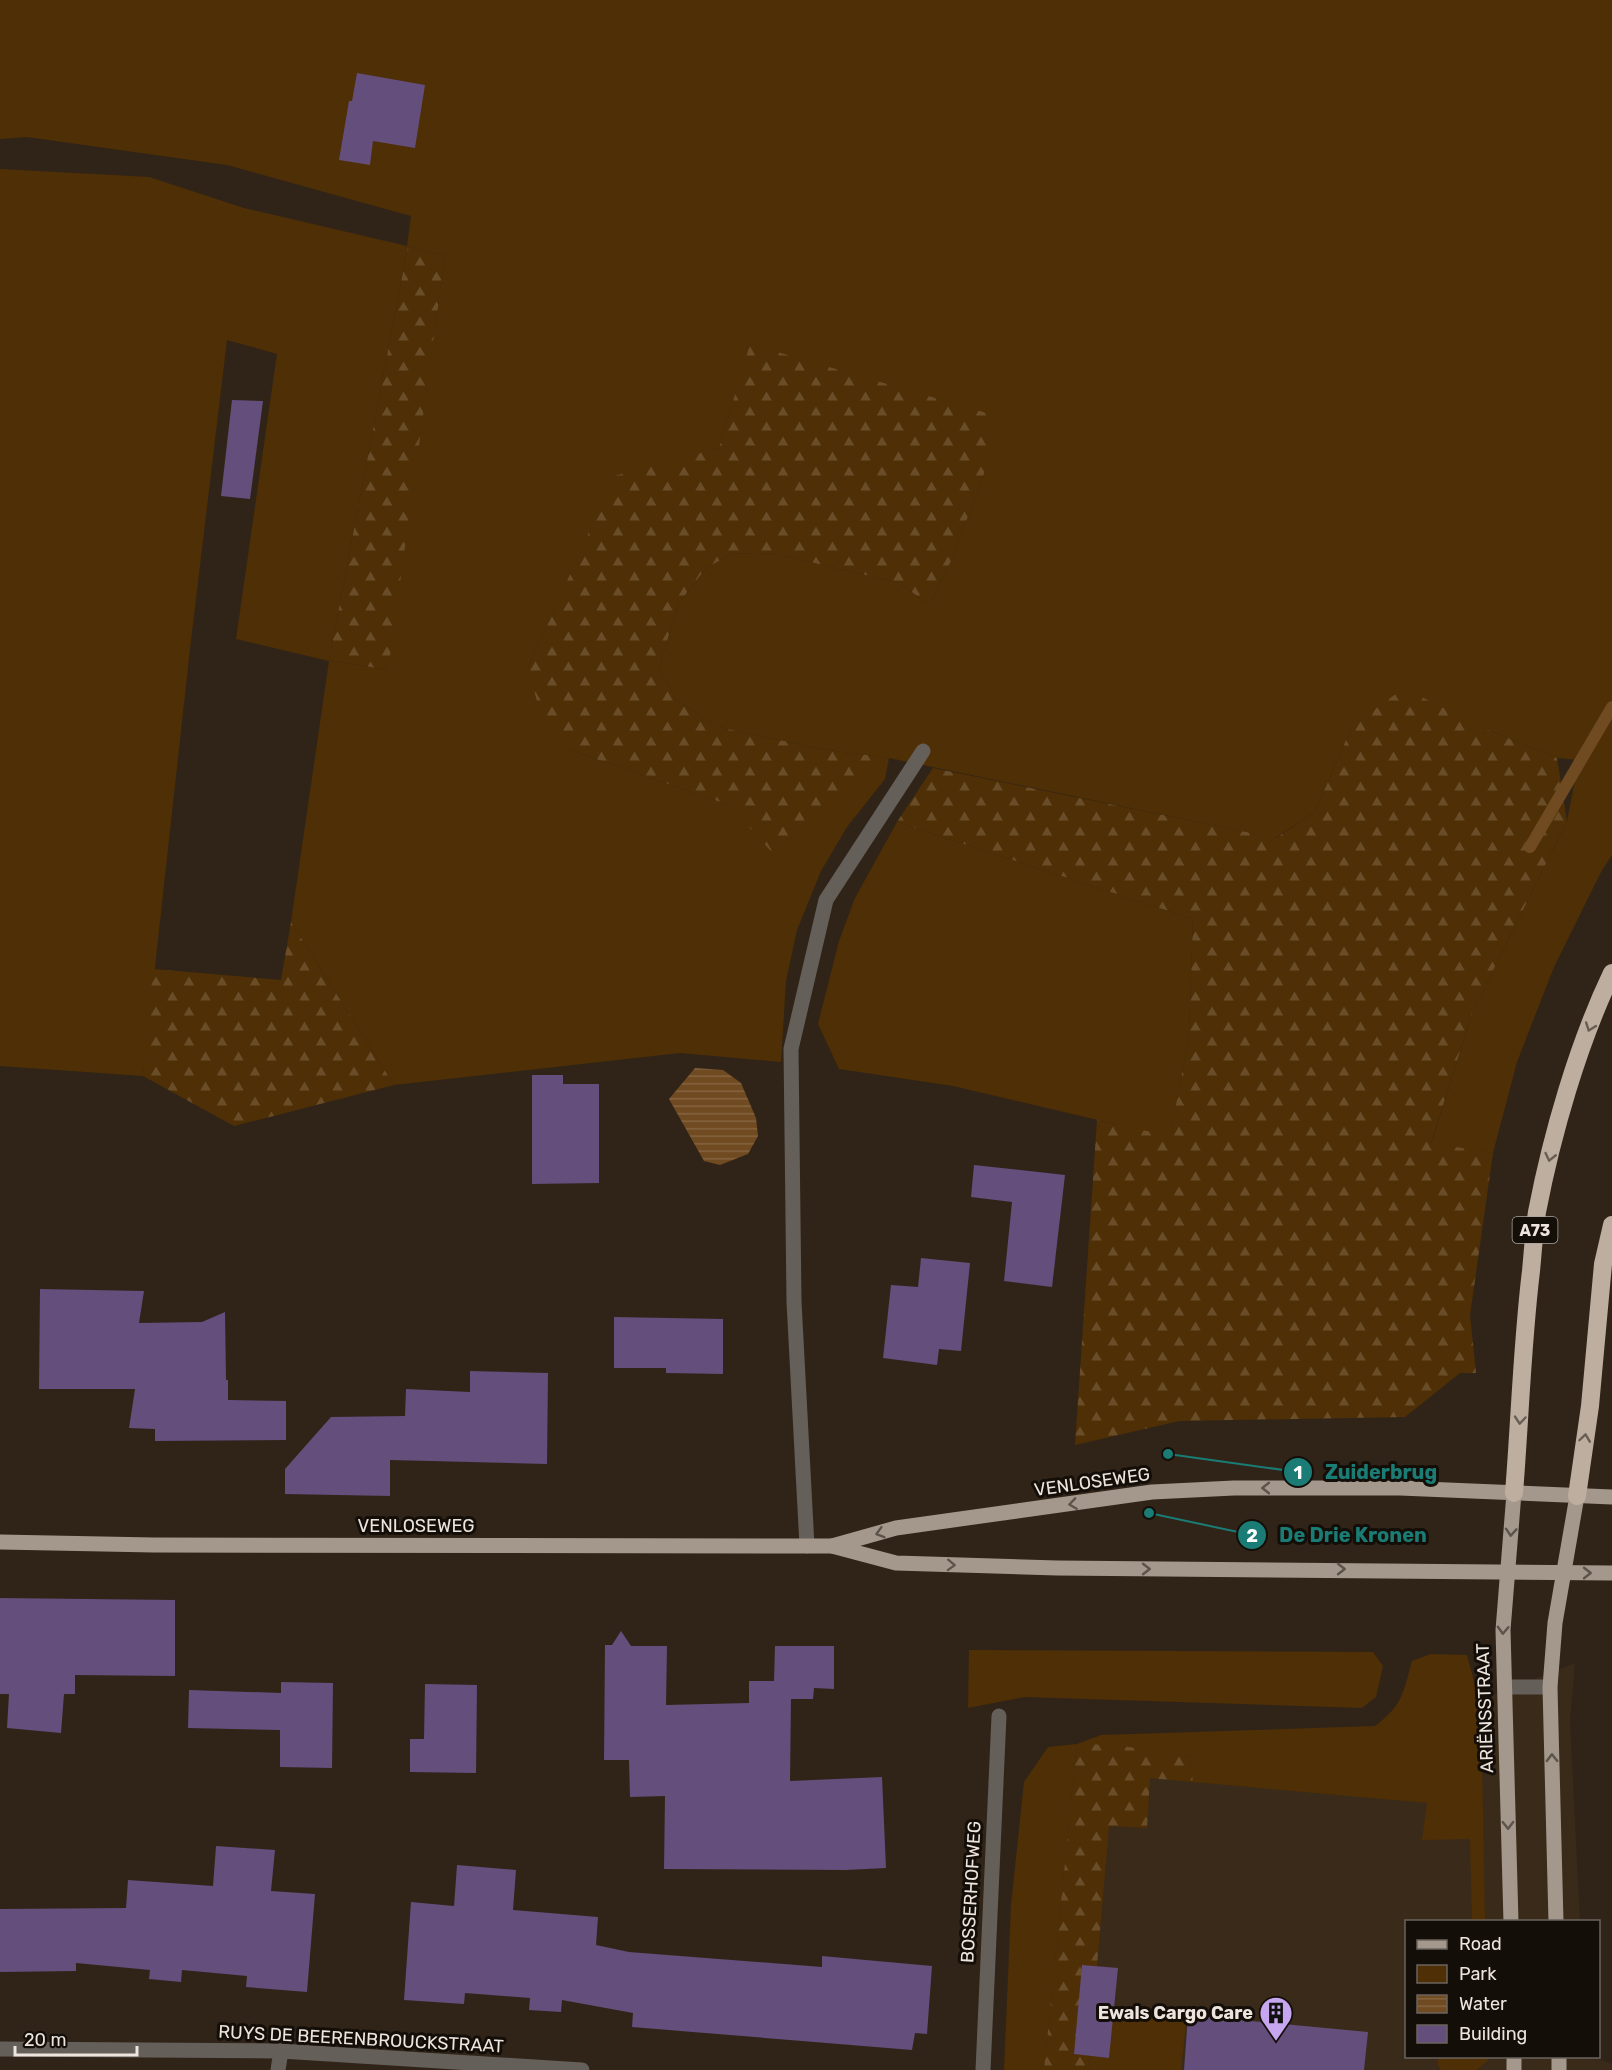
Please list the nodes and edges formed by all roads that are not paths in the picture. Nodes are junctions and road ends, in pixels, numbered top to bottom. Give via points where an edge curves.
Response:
1 (923, 751) dead end
2 (1612, 973) edge
3 (1612, 1225) edge
4 (1514, 1494) junction
5 (1577, 1496) junction
6 (1612, 1497) edge
7 (0, 1542) edge
8 (807, 1546) junction
9 (832, 1546) junction
10 (1508, 1571) junction
11 (1563, 1572) junction
12 (1612, 1573) edge
13 (1505, 1687) junction
14 (1550, 1687) junction
15 (999, 1716) dead end
16 (1510, 1920) edge
17 (1556, 1920) edge
18 (0, 2049) edge
19 (281, 2052) junction
20 (540, 2069) edge
21 (278, 2070) edge
22 (582, 2070) edge
23 (983, 2070) edge

1 - 8 street via 826,900 791,1049 794,1302
2 -> 4 highway, A73 via 1564,1100 1537,1213
5 -> 3 highway via 1603,1264
4 - 5 main road, VENLOSEWEG
4 -> 9 main road, VENLOSEWEG via 1400,1488 1152,1492 896,1528
4 -> 10 main road, ARIËNSSTRAAT
5 - 6 main road, VENLOSEWEG
5 - 11 main road
7 - 8 main road, VENLOSEWEG
8 - 9 main road, VENLOSEWEG
9 -> 10 main road, VENLOSEWEG via 896,1563
10 - 11 main road, VENLOSEWEG
10 -> 13 main road, ARIËNSSTRAAT via 1503,1630
11 -> 12 main road, VENLOSEWEG
11 - 14 main road
13 - 14 street
13 -> 16 main road, ARIËNSSTRAAT
17 -> 14 main road
15 - 23 street, BOSSERHOFWEG
18 - 19 street, RUYS DE BEERENBROUCKSTRAAT
19 - 20 street, RUYS DE BEERENBROUCKSTRAAT
19 - 21 street
20 - 22 street, RUYS DE BEERENBROUCKSTRAAT

